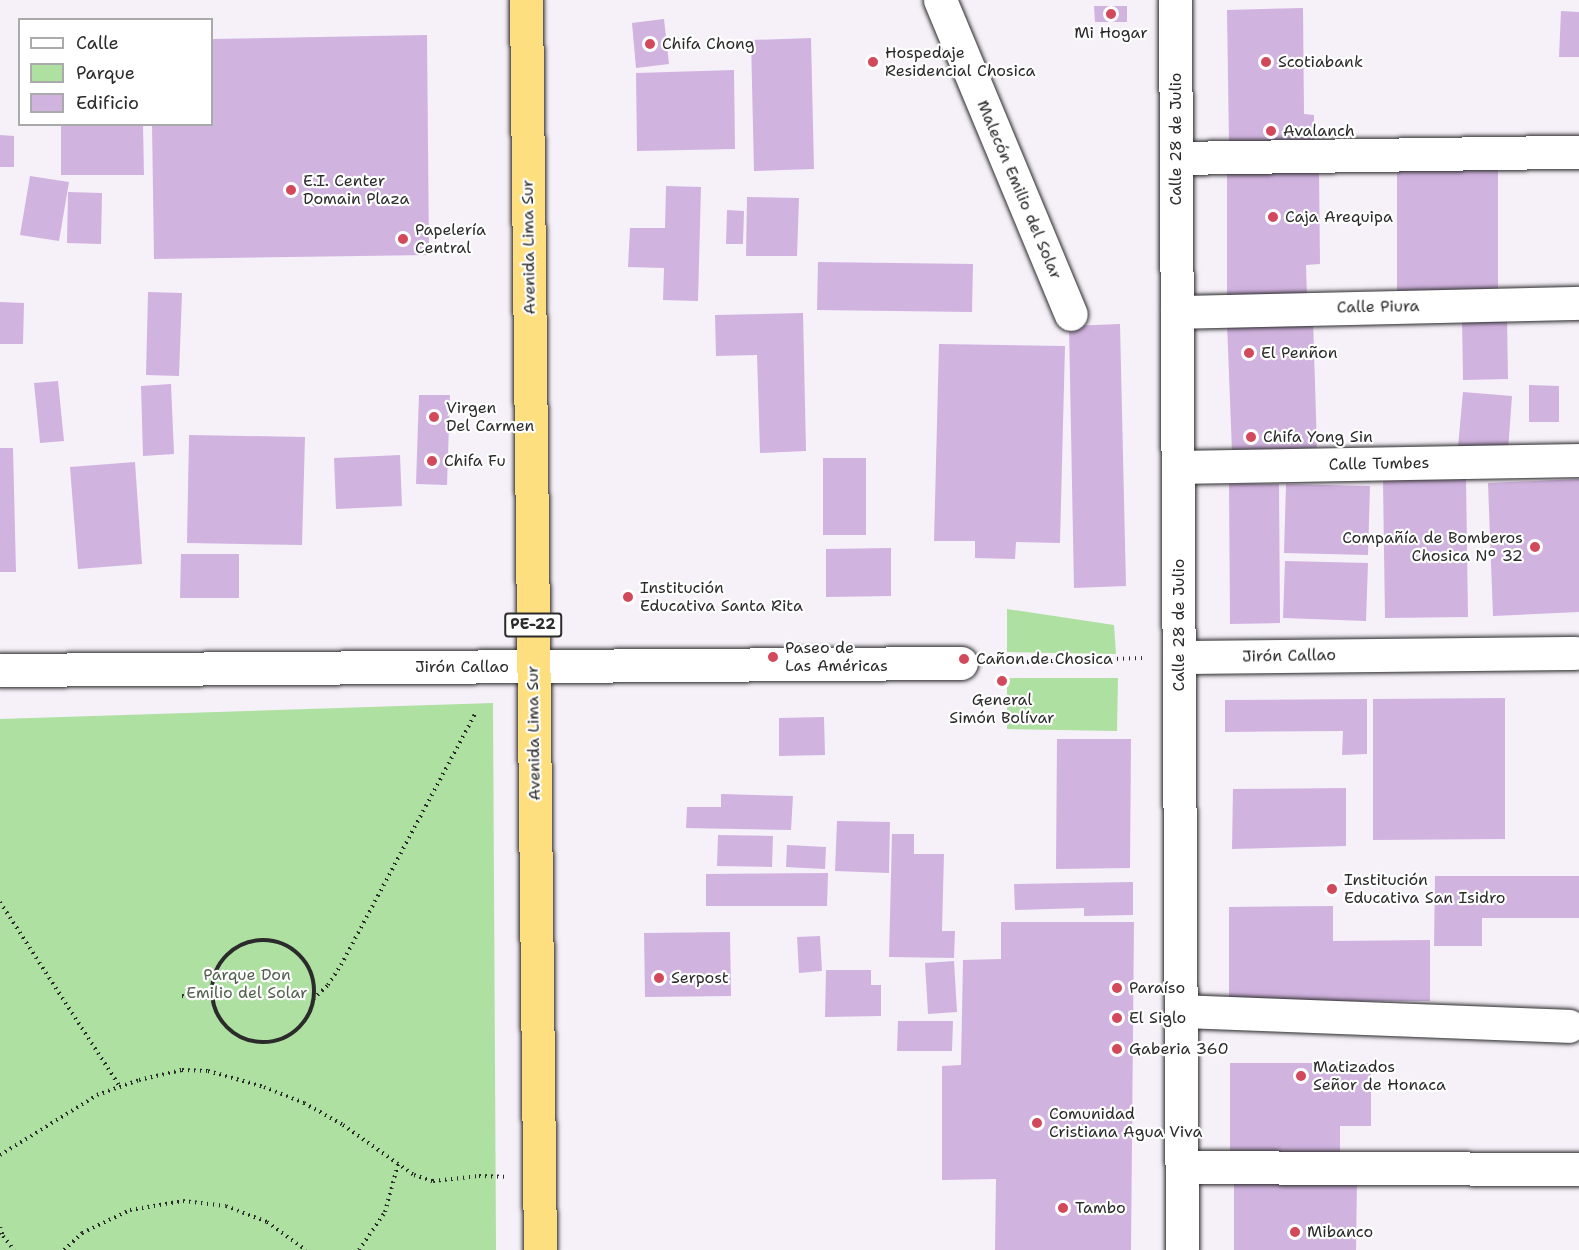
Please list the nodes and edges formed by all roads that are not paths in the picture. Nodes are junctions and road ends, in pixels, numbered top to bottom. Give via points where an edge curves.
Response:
1 (526, 0) edge
2 (939, 0) edge
3 (1175, 0) edge
4 (1579, 152) edge
5 (1176, 158) junction
6 (1579, 303) edge
7 (1177, 312) junction
8 (1071, 314) dead end
9 (1579, 460) edge
10 (1178, 467) junction
11 (1575, 652) dead end
12 (1179, 657) junction
13 (961, 663) dead end
14 (534, 666) junction
15 (0, 670) edge
16 (1181, 1011) junction
17 (1569, 1026) dead end
18 (1182, 1167) junction
19 (1579, 1169) edge
20 (540, 1250) edge
21 (1182, 1250) edge

1 - 14 highway, Avenida Lima Sur / PE-22
2 - 8 street, Malecón Emilio del Solar
3 - 5 street, Calle 28 de Julio
4 - 5 street
5 - 7 street, Calle 28 de Julio
6 - 7 street, Calle Piura
7 - 10 street, Calle 28 de Julio
9 - 10 street, Calle Tumbes
10 - 12 street, Calle 28 de Julio
11 - 12 street, Jirón Callao
12 - 16 street, Calle 28 de Julio
13 - 14 street, Jirón Callao
14 - 15 street, Jirón Callao
14 - 20 highway, Avenida Lima Sur / PE-22
16 - 17 street
16 - 18 street, Calle 28 de Julio
18 - 19 street
18 - 21 street, Calle 28 de Julio

